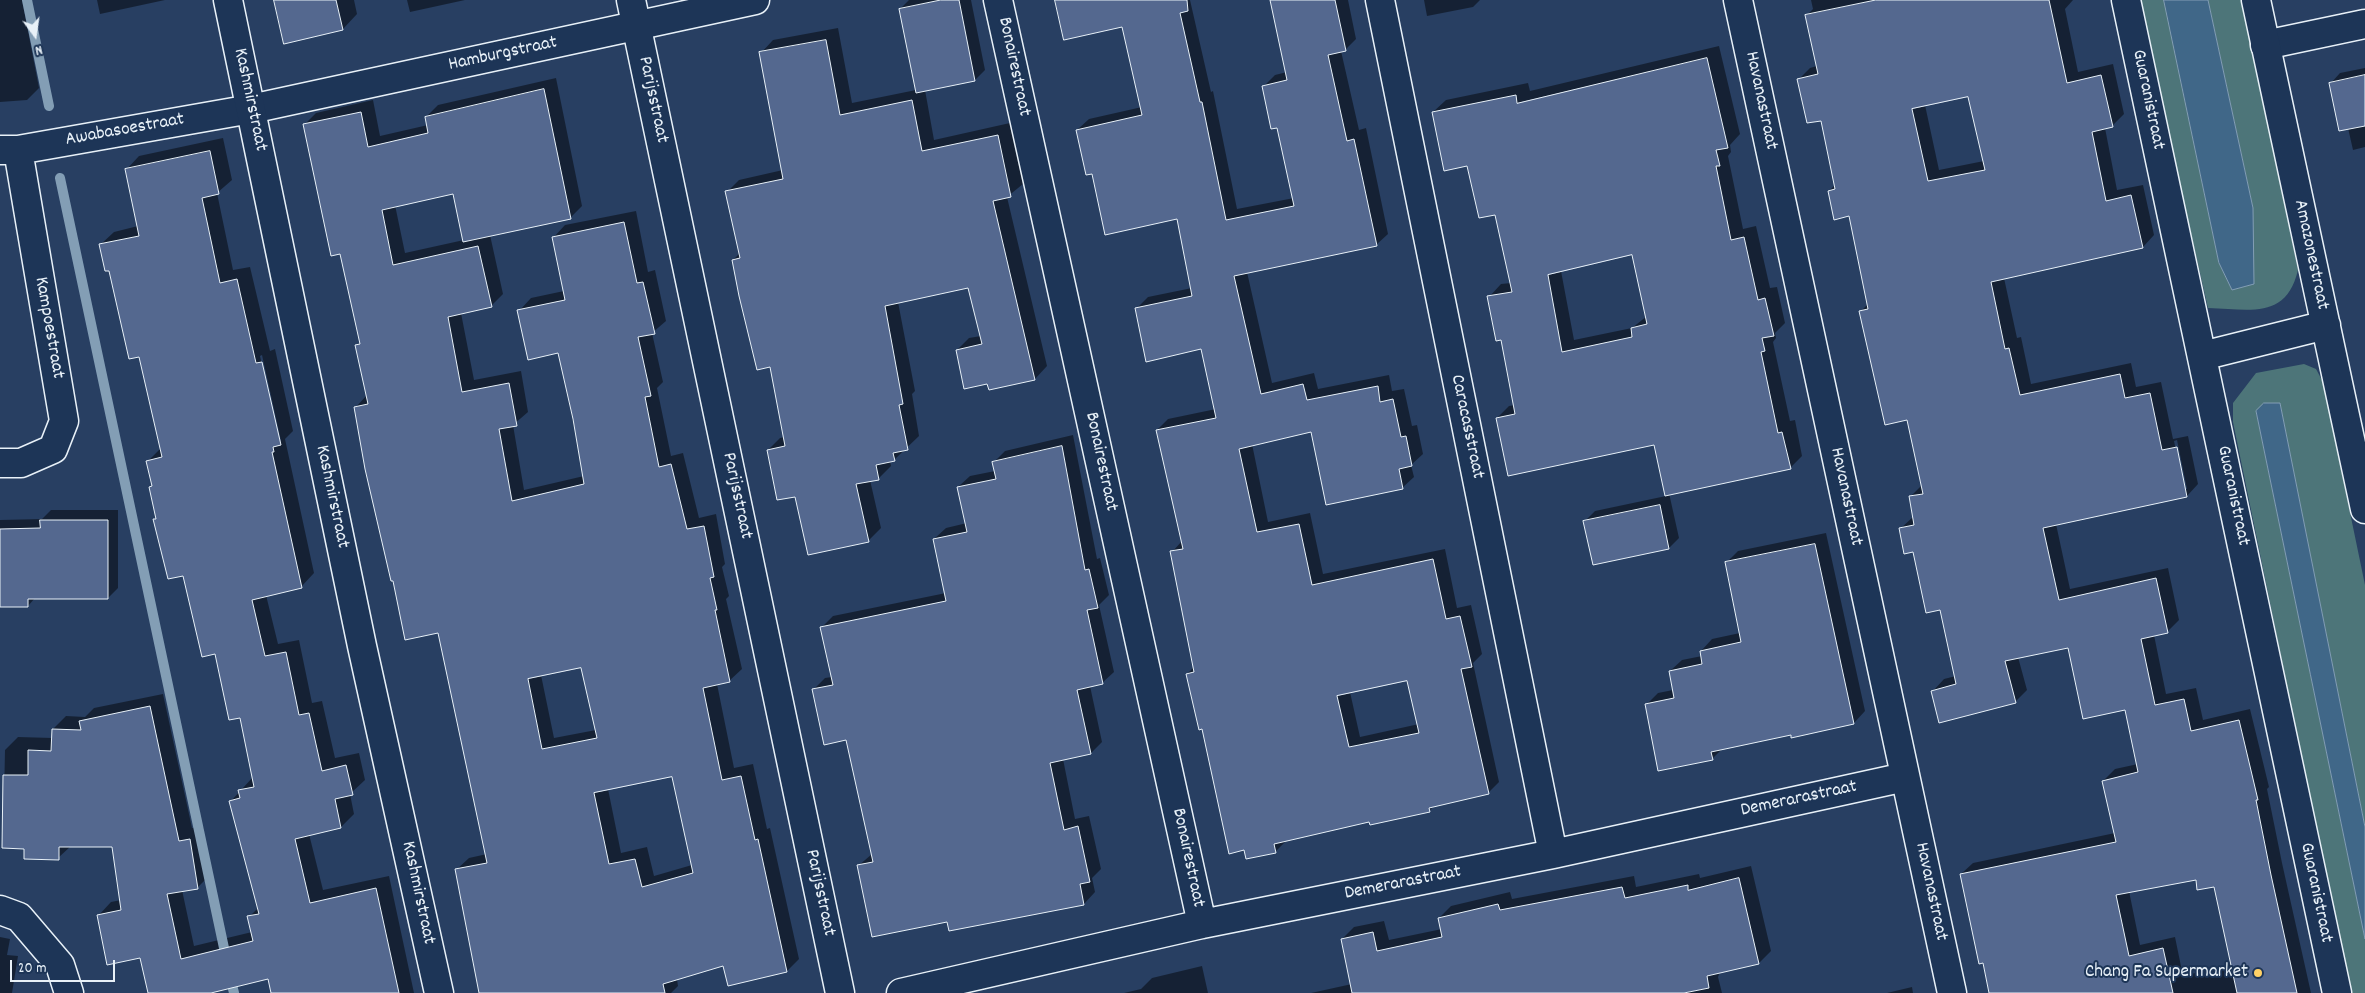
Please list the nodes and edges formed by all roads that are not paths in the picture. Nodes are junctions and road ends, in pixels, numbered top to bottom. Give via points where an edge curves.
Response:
1 (228, 0) edge
2 (631, 0) edge
3 (755, 0) edge
4 (998, 0) edge
5 (1380, 0) edge
6 (1738, 0) edge
7 (2126, 0) edge
8 (2256, 0) edge
9 (2365, 24) edge
10 (636, 26) junction
11 (2265, 45) junction
12 (251, 109) junction
13 (9, 150) edge
14 (2326, 326) junction
15 (2202, 356) junction
16 (0, 463) edge
17 (2365, 509) edge
18 (1905, 777) junction
19 (1554, 854) junction
20 (0, 910) edge
21 (1202, 924) junction
22 (69, 993) edge
23 (438, 993) edge
24 (840, 993) edge
25 (901, 993) edge
26 (1952, 993) edge
27 (2337, 993) edge

1 - 12 street, Kashmirstraat
2 - 10 street, Parijsstraat
3 - 10 street, Hamburgstraat
4 - 21 street, Bonairestraat
5 - 19 street, Caracasstraat
6 - 18 street, Havanastraat
7 - 15 street, Guaranistraat
8 - 11 street, Amazonestraat
9 - 11 street
10 - 12 street, Hamburgstraat
10 - 24 street, Parijsstraat
11 - 14 street, Amazonestraat
12 - 13 street, Awabasoestraat
12 - 23 street, Kashmirstraat via 362,646
13 - 16 street, Kampoestraat via 64,421 53,449 21,463
14 - 15 street
14 - 17 street, Amazonestraat
15 - 27 street, Guaranistraat
18 - 19 street, Demerarastraat
18 - 26 street, Havanastraat
19 - 21 street, Demerarastraat
20 - 22 street via 19,917 60,965
21 - 25 street, Demerarastraat

